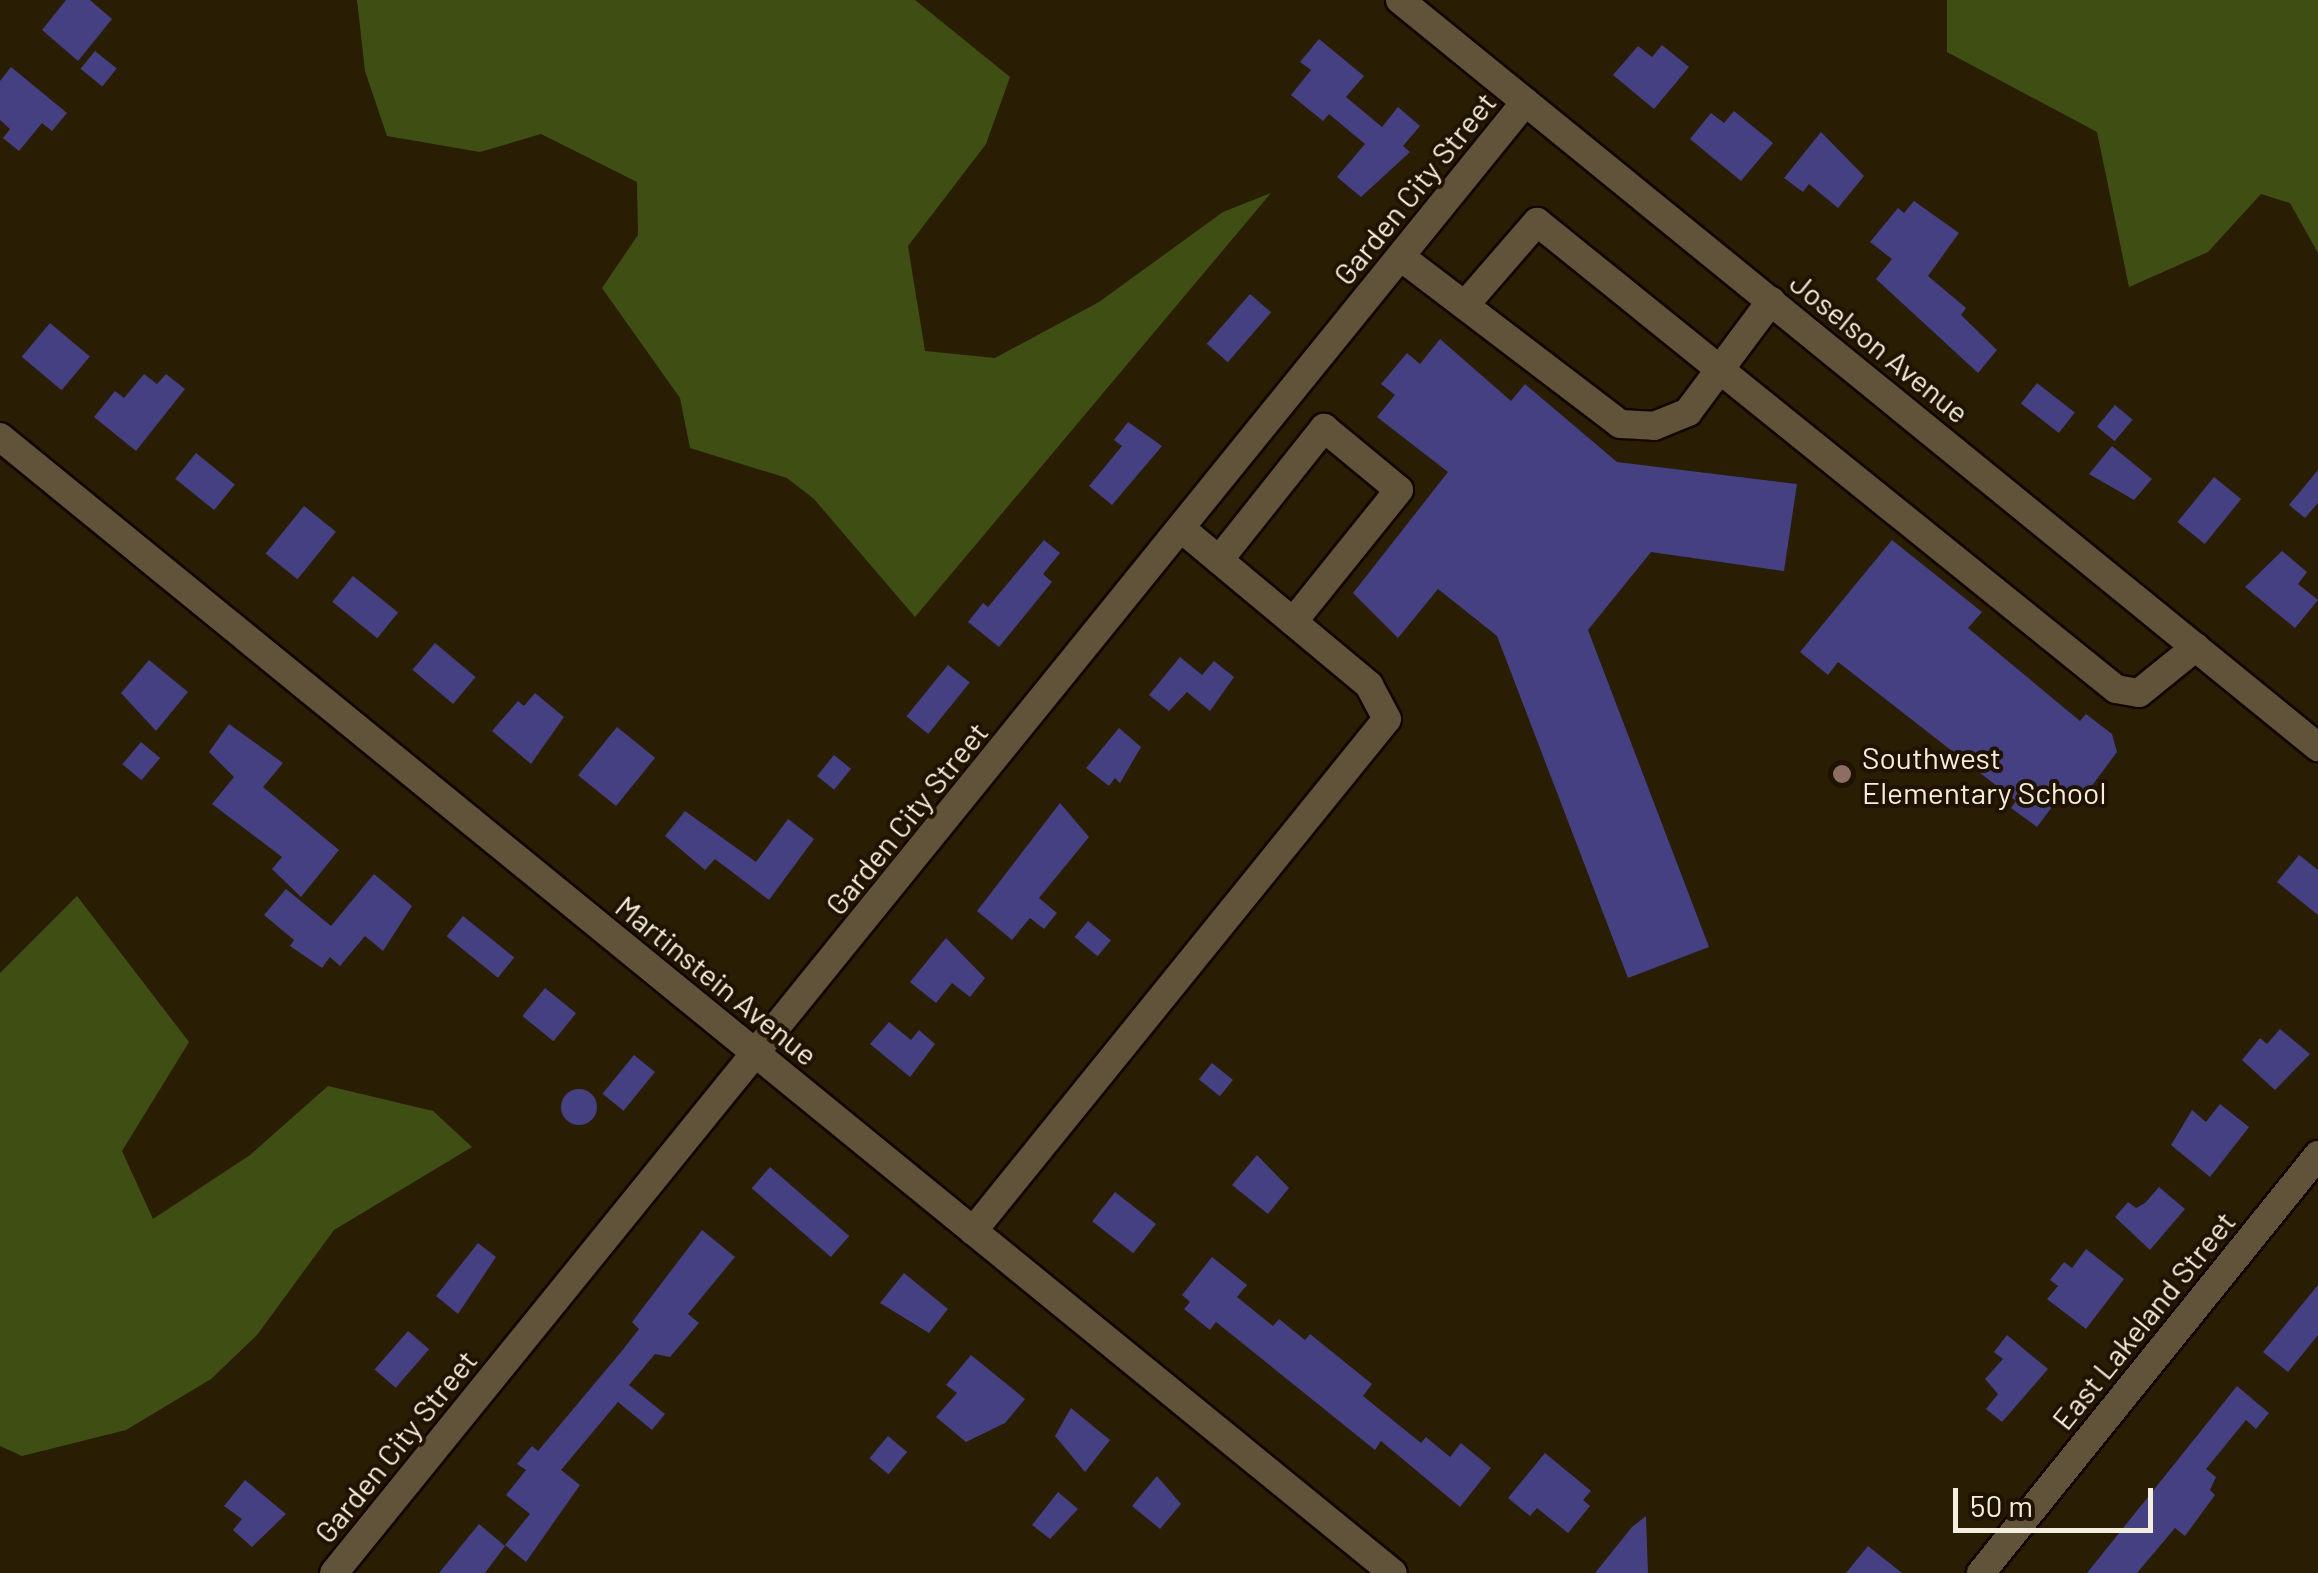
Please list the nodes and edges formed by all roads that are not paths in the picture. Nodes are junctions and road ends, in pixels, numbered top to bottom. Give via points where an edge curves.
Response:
1 (1400, 0) edge
2 (1525, 102) junction
3 (1401, 257) junction
4 (1771, 301) junction
5 (1465, 305) junction
6 (1720, 370) junction
7 (0, 437) edge
8 (1183, 530) junction
9 (1219, 560) junction
10 (1293, 622) junction
11 (2196, 647) junction
12 (2318, 747) edge
13 (755, 1053) junction
14 (2318, 1154) edge
15 (973, 1230) junction
16 (334, 1573) edge
17 (1393, 1573) edge
18 (1981, 1573) edge

1 - 2 street, Joselson Avenue
2 - 3 street, Garden City Street
2 - 4 street, Joselson Avenue
3 - 5 street
3 - 8 street, Garden City Street
4 - 6 street
4 - 11 street, Joselson Avenue
5 - 6 street via 1620,424 1654,426 1688,412
5 - 6 street via 1536,222
6 - 11 street via 2116,689 2138,693
7 - 13 street, Martinstein Avenue
8 - 9 street
8 - 13 street, Garden City Street
9 - 10 street
9 - 10 street via 1324,428 1400,490
10 - 15 street via 1368,685 1387,718
11 - 12 street, Joselson Avenue
13 - 15 street, Martinstein Avenue
13 - 16 street, Garden City Street
14 - 18 street, East Lakeland Street
15 - 17 street, Martinstein Avenue

